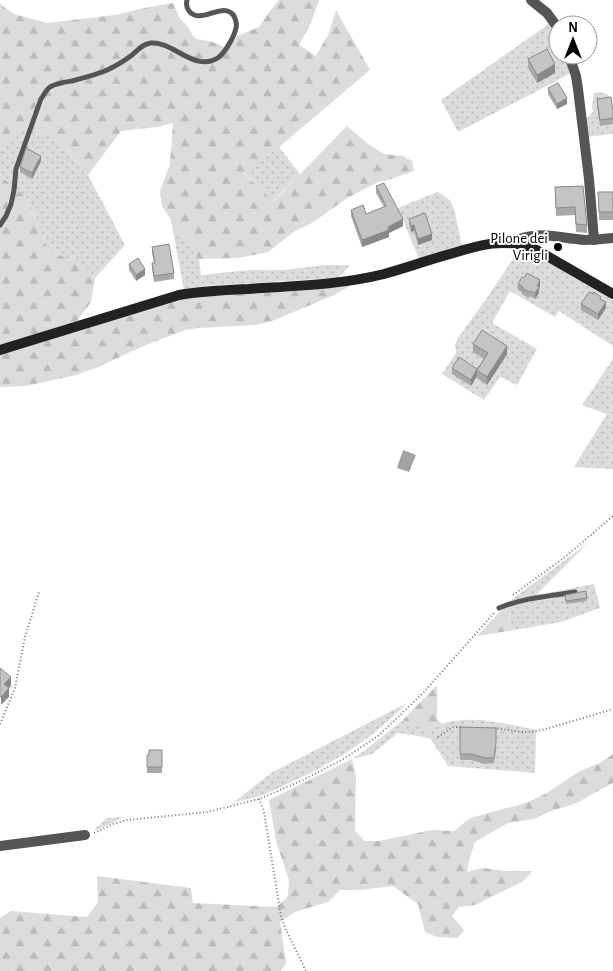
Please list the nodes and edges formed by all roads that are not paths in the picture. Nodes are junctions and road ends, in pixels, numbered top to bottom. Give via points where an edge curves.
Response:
1 (187, 0) edge
2 (531, 0) edge
3 (548, 16) edge
4 (572, 65) edge
5 (0, 225) edge
6 (613, 238) edge
7 (594, 240) junction
8 (510, 243) junction
9 (613, 294) edge
10 (0, 350) edge
11 (575, 592) edge
12 (499, 608) road end
13 (85, 835) road end
14 (0, 846) edge

1 - 5 lane via 187,8 196,16 223,11 234,17 236,27 224,52 203,62 150,43 110,69 49,88 41,99 20,157 11,204
2 - 3 street
4 - 7 street via 578,89
6 - 7 street
7 - 8 street via 533,235
8 - 9 main road via 535,249
8 - 10 main road via 479,245 356,280 179,295
11 - 12 lane via 520,601
13 - 14 street

